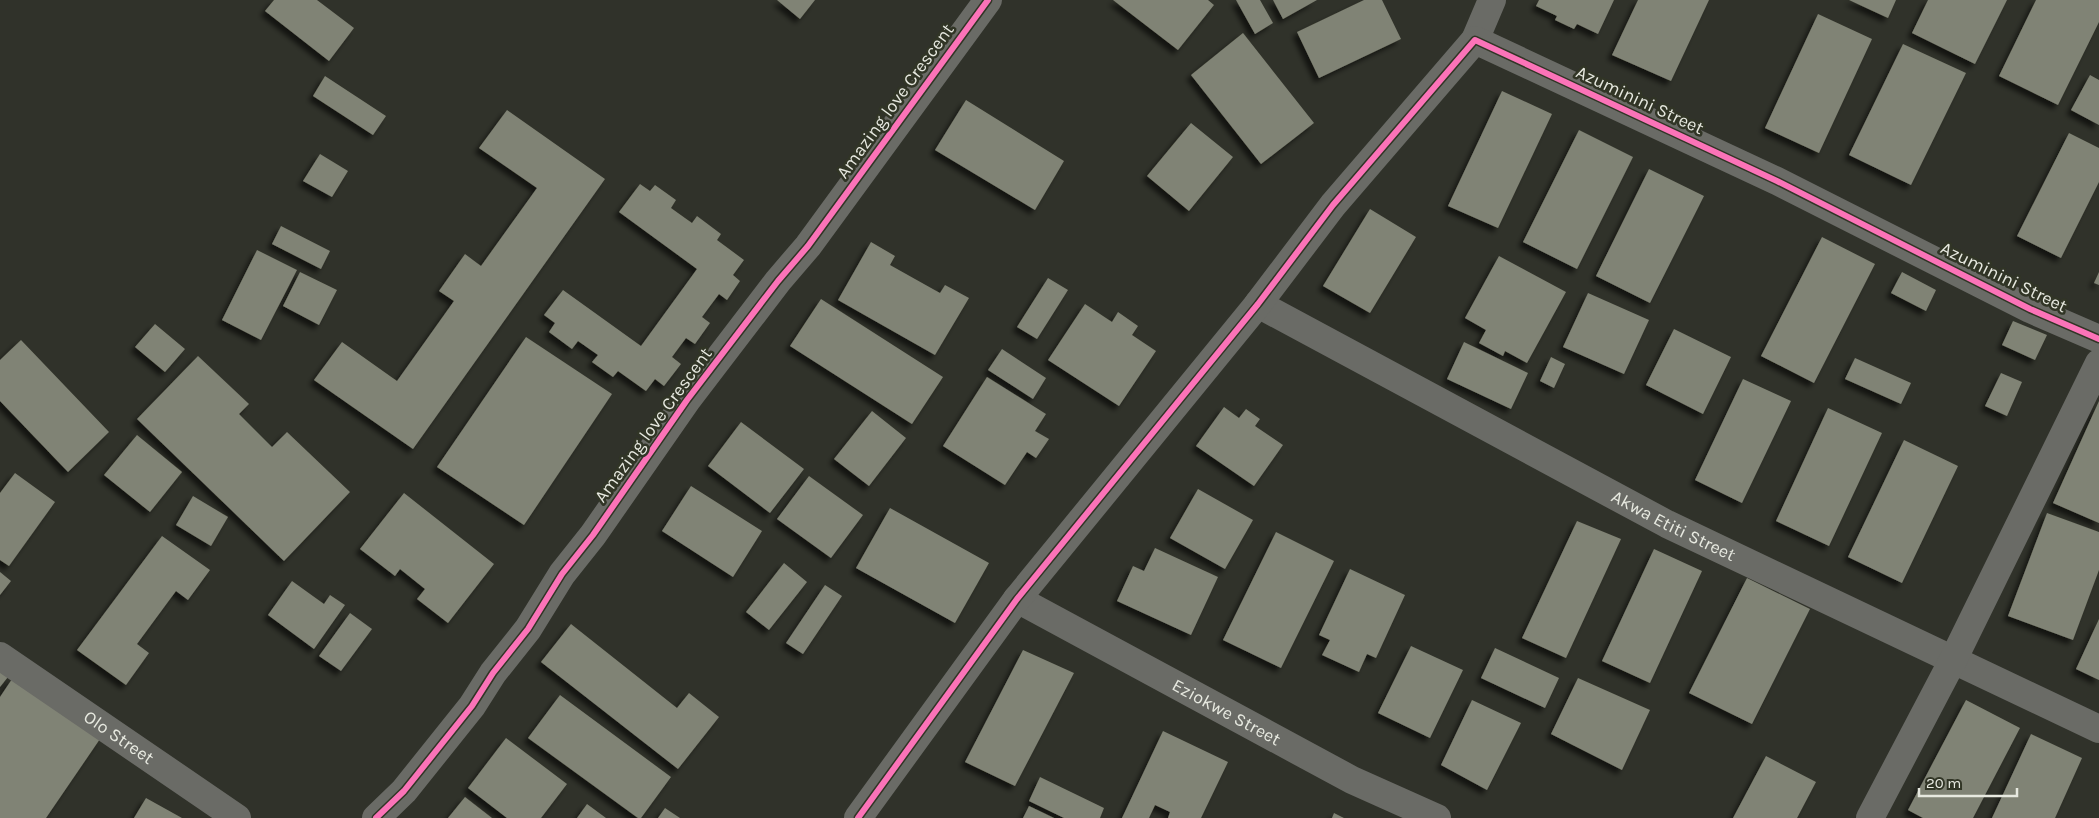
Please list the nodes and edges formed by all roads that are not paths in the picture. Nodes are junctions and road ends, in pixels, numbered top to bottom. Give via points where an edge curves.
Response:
1 (988, 0) edge
2 (1492, 0) edge
3 (1475, 40) junction
4 (1258, 304) junction
5 (2099, 339) edge
6 (2099, 363) edge
7 (1017, 599) junction
8 (0, 656) edge
9 (1953, 660) junction
10 (2099, 729) edge
11 (237, 818) edge
12 (376, 818) edge
13 (858, 818) edge
14 (1437, 818) edge
15 (1870, 818) edge

1 - 12 street, Amazing love Crescent via 808,246 687,400 472,706 404,791
2 - 3 street
3 - 4 street via 1333,205
3 - 5 street, Azuminini Street via 1777,181 2030,308
4 - 7 street
4 - 9 street, Akwa Etiti Street via 1667,524
6 - 9 street
7 - 13 street
7 - 14 street, Eziokwe Street via 1352,780
8 - 11 street, Olo Street
9 - 10 street, Akwa Etiti Street
9 - 15 street

